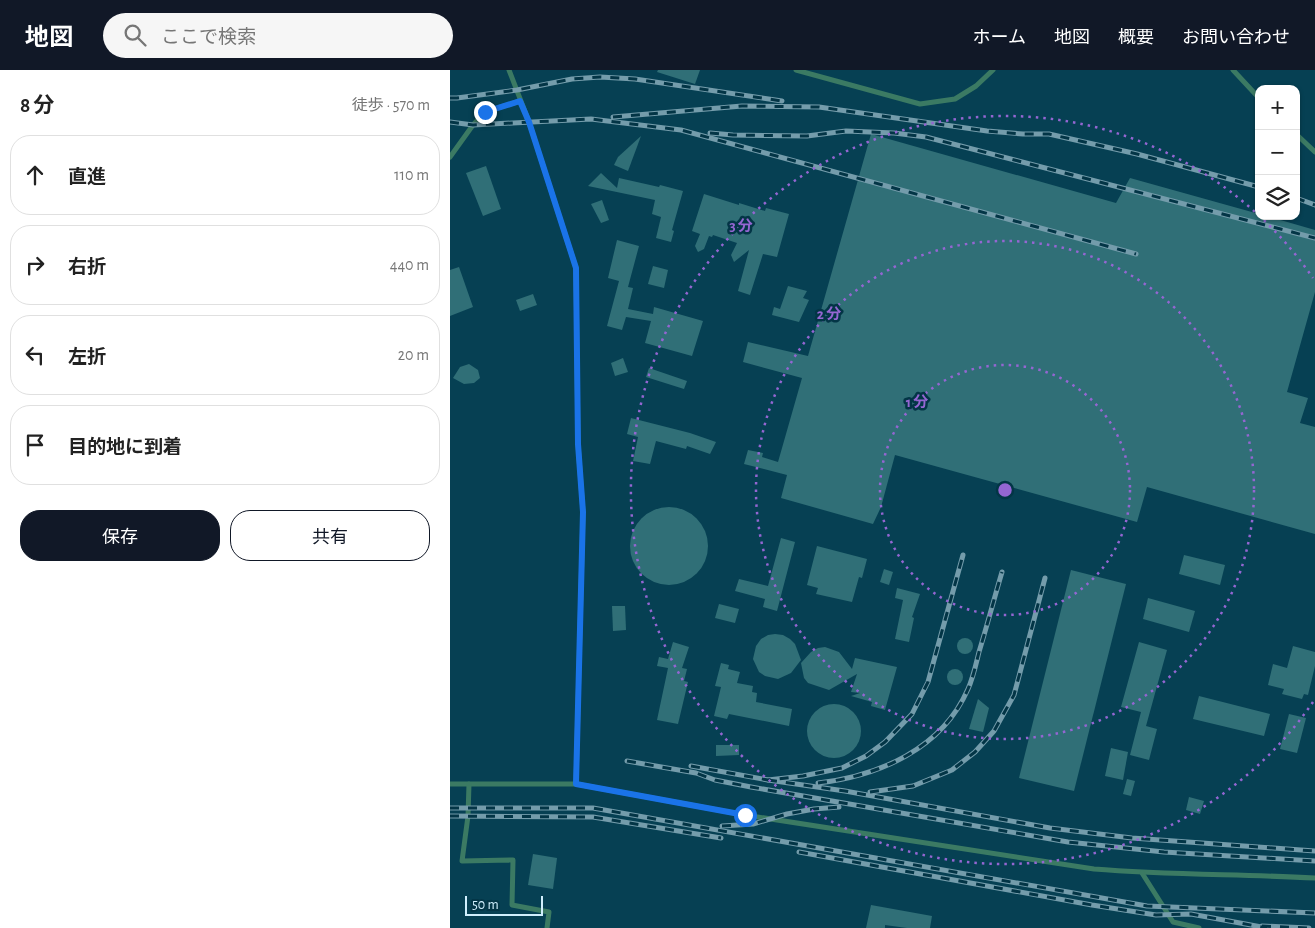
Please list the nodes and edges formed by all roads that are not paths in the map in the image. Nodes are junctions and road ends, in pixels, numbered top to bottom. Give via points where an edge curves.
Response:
1 (509, 70) edge
2 (796, 70) edge
3 (993, 70) edge
4 (1233, 70) edge
5 (1255, 94) edge
6 (520, 101) junction
7 (1300, 138) edge
8 (1315, 152) edge
9 (450, 157) edge
10 (450, 784) edge
11 (469, 784) junction
12 (576, 784) junction
13 (1142, 873) junction
14 (1315, 878) edge
15 (546, 928) edge
16 (1199, 928) edge

1 - 6 lane
2 - 3 lane via 920,104 955,100
4 - 5 lane
6 - 9 lane via 485,112
6 - 12 lane via 576,268 578,444 583,512
7 - 8 lane
10 - 11 lane
11 - 12 lane
11 - 15 lane via 462,861 513,860 512,905 549,912
12 - 13 lane via 745,815 1094,869
13 - 14 lane
13 - 16 lane via 1173,922

